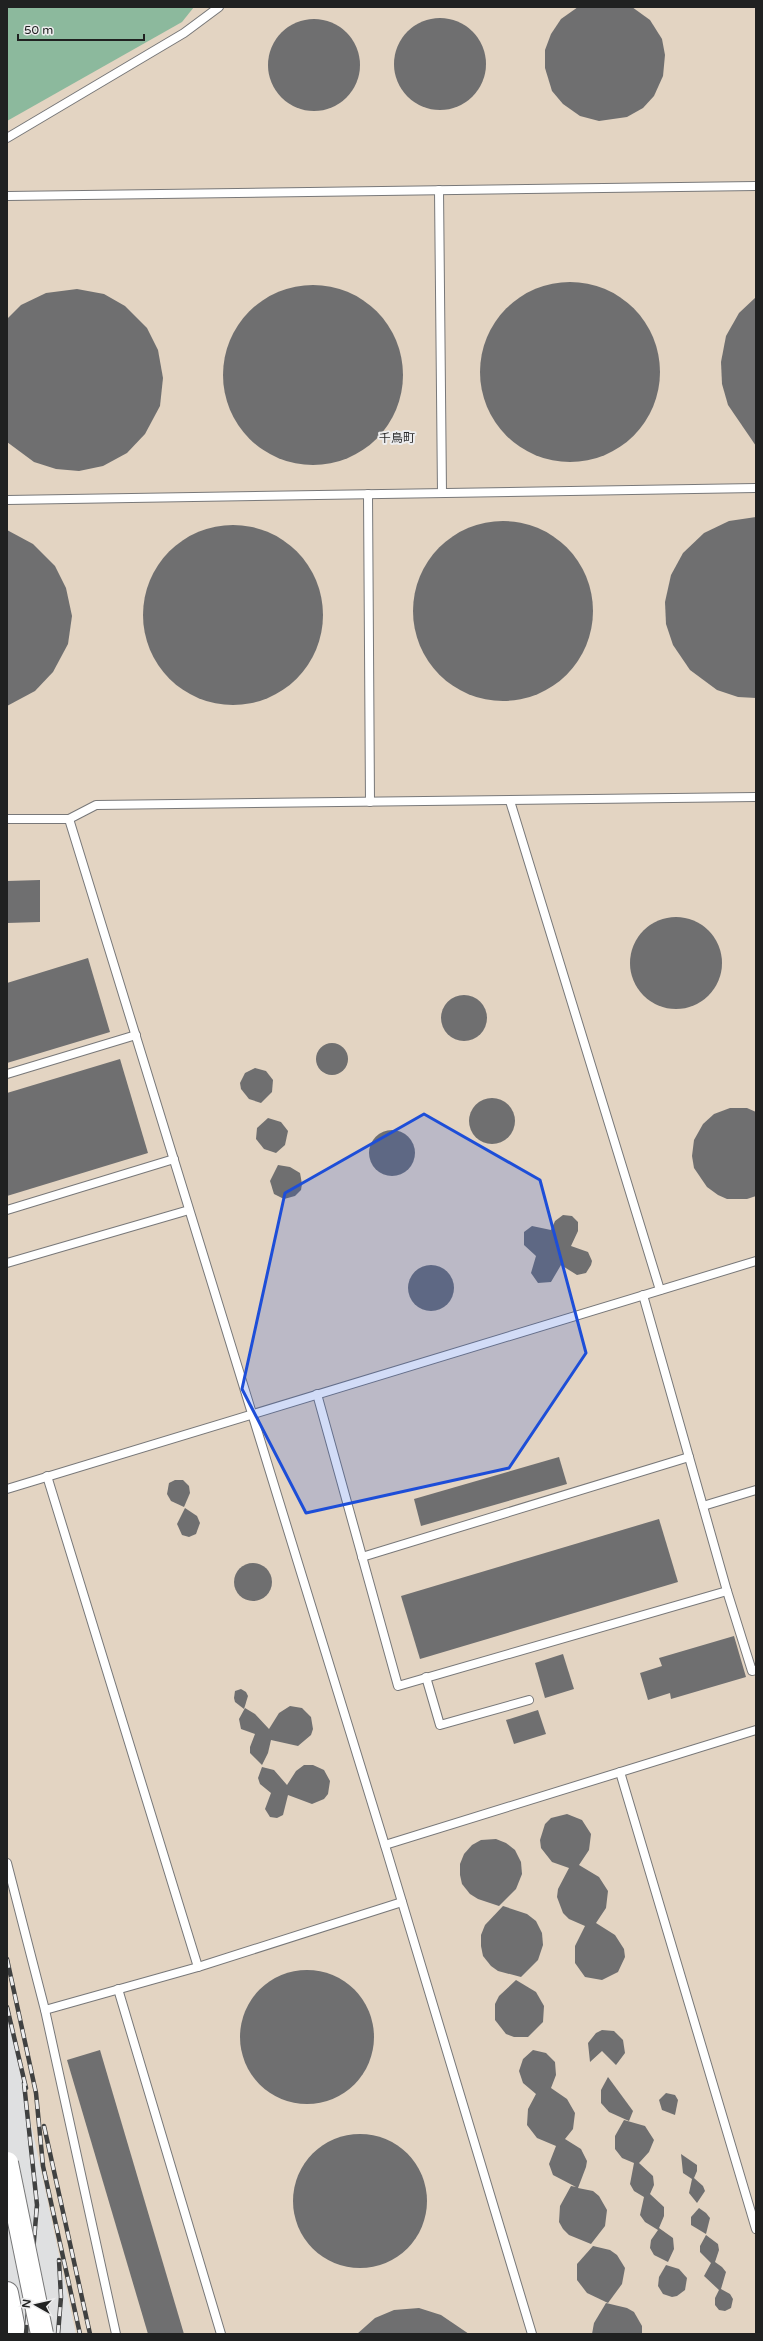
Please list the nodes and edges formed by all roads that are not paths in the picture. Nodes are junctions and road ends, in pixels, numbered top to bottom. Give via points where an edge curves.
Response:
1 (219, 7) edge
2 (7, 138) edge
3 (756, 186) edge
4 (439, 190) junction
5 (7, 196) edge
6 (756, 488) edge
7 (442, 493) junction
8 (368, 494) junction
9 (7, 500) edge
10 (756, 797) edge
11 (510, 800) junction
12 (370, 802) junction
13 (7, 819) edge
14 (69, 819) junction
15 (136, 1035) junction
16 (7, 1074) edge
17 (174, 1159) junction
18 (7, 1210) edge
19 (189, 1210) junction
20 (756, 1261) edge
21 (7, 1263) edge
22 (660, 1290) junction
23 (643, 1295) junction
24 (317, 1394) junction
25 (252, 1413) junction
26 (689, 1457) junction
27 (47, 1476) junction
28 (7, 1489) edge
29 (756, 1490) edge
30 (703, 1506) junction
31 (362, 1557) junction
32 (727, 1591) junction
33 (756, 1670) edge
34 (426, 1678) junction
35 (529, 1700) dead end
36 (756, 1730) edge
37 (620, 1772) junction
38 (385, 1845) junction
39 (7, 1863) edge
40 (402, 1902) junction
41 (198, 1967) junction
42 (118, 1989) junction
43 (45, 2010) junction
44 (7, 2163) edge
45 (756, 2229) edge
46 (7, 2293) edge
47 (7, 2321) edge
48 (10, 2334) edge
49 (15, 2334) edge
50 (42, 2334) edge
51 (116, 2334) edge
52 (221, 2334) edge
53 (532, 2334) edge

1 - 2 lane via 184,33
3 - 4 lane
4 - 5 lane
4 - 7 lane
6 - 7 lane
7 - 8 lane
8 - 9 lane
8 - 12 lane
10 - 11 lane
11 - 12 lane
11 - 22 lane
12 - 14 lane via 96,805
13 - 14 lane
14 - 15 lane
15 - 16 lane
15 - 17 lane
17 - 18 lane
17 - 19 lane
19 - 21 lane
19 - 25 lane
20 - 22 lane
22 - 23 lane
23 - 24 lane
23 - 26 lane
24 - 25 lane
24 - 31 lane
25 - 27 lane
25 - 38 lane
26 - 30 lane
26 - 31 lane
27 - 28 lane
27 - 41 lane
29 - 30 lane
30 - 32 lane
31 - 34 lane via 398,1686
32 - 33 lane via 752,1671
32 - 34 lane
34 - 35 lane via 440,1725
36 - 37 lane
37 - 38 lane
37 - 45 lane
38 - 40 lane
39 - 43 lane
40 - 41 lane
40 - 53 lane
41 - 42 lane
42 - 43 lane
42 - 52 lane
43 - 51 lane
44 - 50 highway, bridge
46 - 49 highway
47 - 48 highway

